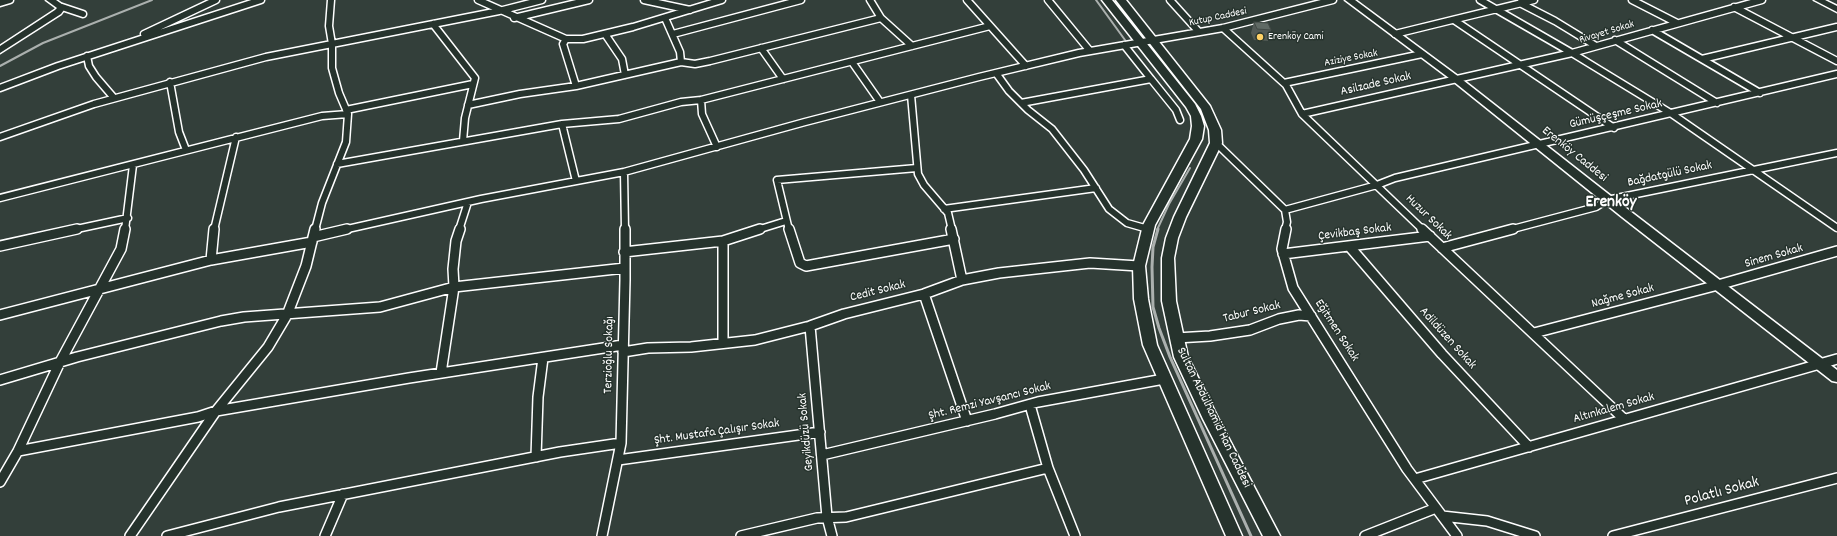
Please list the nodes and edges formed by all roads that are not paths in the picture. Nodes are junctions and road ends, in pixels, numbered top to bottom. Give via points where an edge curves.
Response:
1 (10, 0) edge
2 (50, 0) edge
3 (216, 0) edge
4 (261, 0) edge
5 (332, 0) edge
6 (478, 0) edge
7 (542, 0) edge
8 (589, 0) edge
9 (644, 0) edge
10 (722, 0) edge
11 (801, 0) edge
12 (870, 0) edge
13 (967, 0) edge
14 (1048, 0) edge
15 (1107, 0) edge
16 (1120, 0) edge
17 (1170, 0) edge
18 (1333, 0) edge
19 (1349, 0) edge
20 (1480, 0) edge
21 (1534, 0) edge
22 (1632, 0) edge
23 (1762, 0) edge
24 (1818, 0) edge
25 (0, 3) edge
26 (1520, 3) junction
27 (62, 7) junction
28 (1734, 8) junction
29 (1837, 9) edge
30 (690, 10) junction
31 (1497, 10) junction
32 (499, 11) junction
33 (84, 14) dead end
34 (514, 18) junction
35 (665, 18) junction
36 (881, 18) junction
37 (1454, 20) junction
38 (1677, 23) junction
39 (433, 24) junction
40 (990, 26) junction
41 (1837, 27) edge
42 (1223, 28) junction
43 (1652, 30) junction
44 (1199, 32) junction
45 (605, 34) junction
46 (673, 34) junction
47 (1395, 34) junction
48 (1792, 38) junction
49 (566, 39) junction
50 (1153, 40) junction
51 (1615, 40) junction
52 (1140, 42) junction
53 (125, 44) junction
54 (332, 44) junction
55 (1124, 45) junction
56 (912, 46) junction
57 (1596, 46) junction
58 (761, 48) junction
59 (0, 50) edge
60 (1090, 51) junction
61 (1572, 53) junction
62 (1422, 54) junction
63 (87, 56) junction
64 (1702, 59) junction
65 (1837, 61) edge
66 (681, 62) junction
67 (852, 62) junction
68 (1521, 65) junction
69 (1026, 66) junction
70 (996, 73) junction
71 (1837, 74) edge
72 (625, 75) junction
73 (783, 79) junction
74 (1151, 79) junction
75 (1456, 79) junction
76 (170, 82) junction
77 (1284, 83) junction
78 (473, 84) junction
79 (576, 86) junction
80 (0, 88) edge
81 (1760, 93) junction
82 (910, 94) junction
83 (114, 98) junction
84 (702, 100) junction
85 (880, 102) junction
86 (1021, 103) junction
87 (1717, 103) junction
88 (468, 105) junction
89 (347, 112) junction
90 (1302, 114) junction
91 (1672, 114) junction
92 (1180, 120) dead end
93 (562, 124) junction
94 (1614, 128) junction
95 (0, 137) edge
96 (236, 137) junction
97 (463, 141) junction
98 (1216, 143) junction
99 (1539, 145) junction
100 (717, 147) junction
101 (186, 150) junction
102 (1837, 153) edge
103 (338, 164) junction
104 (133, 165) junction
105 (917, 168) junction
106 (1753, 170) junction
107 (624, 172) junction
108 (576, 181) junction
109 (1377, 185) junction
110 (1096, 188) junction
111 (0, 198) edge
112 (1607, 200) junction
113 (468, 202) junction
114 (944, 209) junction
115 (1285, 210) junction
116 (128, 218) junction
117 (786, 221) junction
118 (1837, 228) edge
119 (1148, 229) junction
120 (1430, 236) junction
121 (954, 238) junction
122 (313, 240) junction
123 (723, 241) junction
124 (0, 246) edge
125 (1349, 246) junction
126 (1442, 248) junction
127 (1837, 251) edge
128 (624, 252) junction
129 (1283, 254) junction
130 (211, 260) junction
131 (1139, 266) junction
132 (625, 268) junction
133 (962, 280) junction
134 (1718, 285) junction
135 (454, 287) junction
136 (100, 290) junction
137 (924, 294) junction
138 (0, 315) edge
139 (287, 315) junction
140 (1311, 316) junction
141 (810, 326) junction
142 (1534, 333) junction
143 (1176, 338) junction
144 (724, 343) junction
145 (623, 349) junction
146 (543, 358) junction
147 (1837, 359) edge
148 (60, 362) junction
149 (1819, 363) junction
150 (441, 373) junction
151 (1837, 377) edge
152 (1164, 379) junction
153 (0, 380) edge
154 (1030, 405) junction
155 (216, 411) junction
156 (1624, 420) junction
157 (967, 421) junction
158 (820, 432) junction
159 (621, 443) junction
160 (1529, 447) junction
161 (18, 452) junction
162 (822, 455) junction
163 (536, 457) junction
164 (618, 460) junction
165 (1048, 468) junction
166 (1837, 478) edge
167 (1415, 479) junction
168 (0, 482) edge
169 (343, 494) junction
170 (1439, 512) junction
171 (827, 517) junction
172 (130, 536) edge
173 (167, 536) edge
174 (325, 536) edge
175 (602, 536) edge
176 (741, 536) edge
177 (832, 536) edge
178 (1075, 536) edge
179 (1234, 536) edge
180 (1272, 536) edge
181 (1365, 536) edge
182 (1456, 536) edge
183 (1534, 536) edge
184 (1614, 536) edge

1 - 25 street
2 - 27 street
3 - 53 street via 161,24
4 - 53 street
5 - 54 street via 329,26
6 - 32 street
7 - 32 street
8 - 34 street
9 - 30 street
10 - 30 street
11 - 46 street
12 - 36 street
13 - 40 street
14 - 60 street
15 - 52 main road, Sultan Abdülhamid Han Caddesi
16 - 50 main road
17 - 44 street
18 - 42 street, Kutup Caddesi
19 - 47 street, Erenköy Caddesi
20 - 31 street
21 - 26 street
22 - 38 street
23 - 28 street, Rivayet Sokak
24 - 29 street
26 - 31 street
26 - 57 street
27 - 33 street
27 - 59 street via 44,22
28 - 38 street, Rivayet Sokak
28 - 48 street
30 - 35 street
31 - 37 street
31 - 61 street
32 - 34 street
32 - 39 street
34 - 49 street
35 - 45 street
35 - 46 street
36 - 56 street
36 - 58 street
37 - 47 street
37 - 68 street
38 - 43 street, Rivayet Sokak
39 - 54 street
39 - 78 street via 476,78
40 - 56 street
40 - 69 street
41 - 48 street
42 - 44 street, Kutup Caddesi
42 - 77 street, Huzur Sokak
43 - 51 street, Rivayet Sokak
43 - 64 street
44 - 50 street, Kutup Caddesi
45 - 49 street via 583,39
45 - 72 street via 622,59
46 - 66 street
47 - 62 street, Erenköy Caddesi
48 - 64 street
48 - 65 street
49 - 79 street via 563,44
50 - 52 street, Kutup Caddesi
50 - 98 main road via 1206,108 1215,130
51 - 57 street, Rivayet Sokak
51 - 87 street
52 - 55 street, Kutup Caddesi
52 - 119 main road, Sultan Abdülhamid Han Caddesi via 1191,106 1198,126 1196,138
53 - 63 street
54 - 76 street via 266,57
54 - 89 street via 332,68
55 - 60 street, Kutup Caddesi
55 - 74 street
56 - 67 street
57 - 61 street, Rivayet Sokak
58 - 66 street via 695,64
58 - 73 street
60 - 69 street, Kutup Caddesi
61 - 68 street, Rivayet Sokak
61 - 91 street
62 - 75 street, Erenköy Caddesi
62 - 77 street, Aziziye Sokak
63 - 80 street
63 - 83 street via 88,66
64 - 81 street
66 - 72 street
67 - 73 street
67 - 85 street
68 - 75 street, Rivayet Sokak
68 - 94 street
69 - 70 street, Kutup Caddesi
70 - 82 street, Kutup Caddesi
70 - 86 street via 1009,92
71 - 81 street, Gümüşçeşme Sokak
72 - 79 street
73 - 84 street
74 - 86 street
74 - 92 street via 1176,110
75 - 90 street, Asilzade Sokak
75 - 99 street, Erenköy Caddesi
76 - 83 street
76 - 101 street via 179,132
77 - 90 street, Huzur Sokak
78 - 88 street
78 - 89 street
79 - 88 street
81 - 87 street, Gümüşçeşme Sokak
82 - 85 street, Kutup Caddesi
82 - 105 street
83 - 95 street
84 - 93 street via 681,102 619,119
84 - 100 street via 702,114
85 - 100 street, Kutup Caddesi
86 - 110 street via 1052,129
87 - 91 street, Gümüşçeşme Sokak
88 - 97 street
89 - 96 street
89 - 103 street via 346,142
90 - 109 street, Huzur Sokak
91 - 94 street, Gümüşçeşme Sokak
91 - 106 street
93 - 97 street
93 - 108 street
94 - 99 street, Gümüşçeşme Sokak
96 - 101 street
96 - 130 street via 212,239
97 - 103 street
98 - 115 street
98 - 143 main road, Sultan Abdülhamid Han Caddesi via 1172,238 1168,258 1168,280
99 - 109 street, Gümüşçeşme Sokak via 1395,178
99 - 112 street, Erenköy Caddesi
100 - 107 street, Kutup Caddesi
101 - 104 street
102 - 106 street, Bağdatgülü Sokak
103 - 122 street via 322,203
104 - 111 street
104 - 116 street
105 - 114 street via 924,185
105 - 117 street via 777,180
106 - 112 street, Bağdatgülü Sokak
106 - 118 street
107 - 108 street, Kutup Caddesi
107 - 128 street, Terzioğlu Sokağı
108 - 113 street, Kutup Caddesi
109 - 115 street, Gümüşçeşme Sokak
109 - 120 street, Huzur Sokak
110 - 114 street
110 - 119 street via 1109,209 1127,223
112 - 126 street, Bağdatgülü Sokak via 1596,206
112 - 134 street, Erenköy Caddesi
113 - 122 street, Kutup Caddesi
113 - 135 street via 456,241
114 - 121 street via 948,213
115 - 129 street, Eğitmen Sokak via 1287,222
116 - 124 street
116 - 136 street via 121,249
117 - 121 street via 800,263 806,266
117 - 123 street
119 - 131 main road, Sultan Abdülhamid Han Caddesi
120 - 125 street, Çevikbaş Sokak
120 - 126 street, Huzur Sokak
121 - 133 street
122 - 130 street, Kutup Caddesi
122 - 139 street
123 - 128 street
123 - 144 street
125 - 129 street, Çevikbaş Sokak
125 - 160 street, Adildüzen Sokak via 1442,354
126 - 142 street, Huzur Sokak
127 - 134 street, Sinem Sokak
128 - 132 street, Terzioğlu Sokağı
129 - 140 street, Eğitmen Sokak via 1293,288
130 - 136 street, Kutup Caddesi
131 - 133 street, Cedit Sokak via 1090,263 999,273
131 - 152 main road, Sultan Abdülhamid Han Caddesi via 1144,321 1150,345
132 - 135 street
132 - 145 street, Terzioğlu Sokağı
133 - 137 street, Cedit Sokak
134 - 142 street, Nağme Sokak
134 - 149 street, Erenköy Caddesi
135 - 139 street via 380,306
135 - 150 street
136 - 138 street, Kutup Caddesi
136 - 148 street
137 - 141 street, Cedit Sokak via 844,314
137 - 157 street
139 - 148 street via 221,321
139 - 155 street via 268,347
140 - 143 street, Tabur Sokak via 1299,315 1279,319 1250,330
140 - 167 street, Eğitmen Sokak
141 - 144 street, Cedit Sokak via 755,340
141 - 158 street, Geyikdüzü Sokak
142 - 156 street, Huzur Sokak
143 - 180 main road, Sultan Abdülhamid Han Caddesi via 1181,358
144 - 145 street, Cedit Sokak via 691,347
145 - 146 street, Cedit Sokak
145 - 159 street, Terzioğlu Sokağı
146 - 150 street, Cedit Sokak
146 - 163 street via 538,396
147 - 149 street, Altınkalem Sokak
148 - 153 street
148 - 161 street
149 - 151 street, Erenköy Caddesi
149 - 156 street, Altınkalem Sokak
150 - 155 street, Cedit Sokak
152 - 154 street, Şht. Remzi Yavşancı Sokak
152 - 179 main road, Sultan Abdülhamid Han Caddesi
154 - 157 street, Şht. Remzi Yavşancı Sokak
154 - 165 street
155 - 161 street, Cedit Sokak via 198,417
155 - 172 street
156 - 160 street, Altınkalem Sokak
157 - 162 street, Şht. Remzi Yavşancı Sokak
158 - 162 street, Geyikdüzü Sokak
158 - 164 street, Şht. Mustafa Çalışır Sokak
159 - 163 street
159 - 164 street, Terzioğlu Sokağı
160 - 167 street, Altınkalem Sokak
161 - 168 street
162 - 171 street, Geyikdüzü Sokak
163 - 169 street
164 - 175 street, Terzioğlu Sokağı
165 - 171 street via 846,516
165 - 178 street
166 - 184 street, Polatlı Sokak
167 - 170 street, Eğitmen Sokak
169 - 173 street via 279,507
169 - 174 street
170 - 181 street
170 - 182 street, Eğitmen Sokak
170 - 183 street via 1487,521
171 - 176 street
171 - 177 street, Geyikdüzü Sokak

